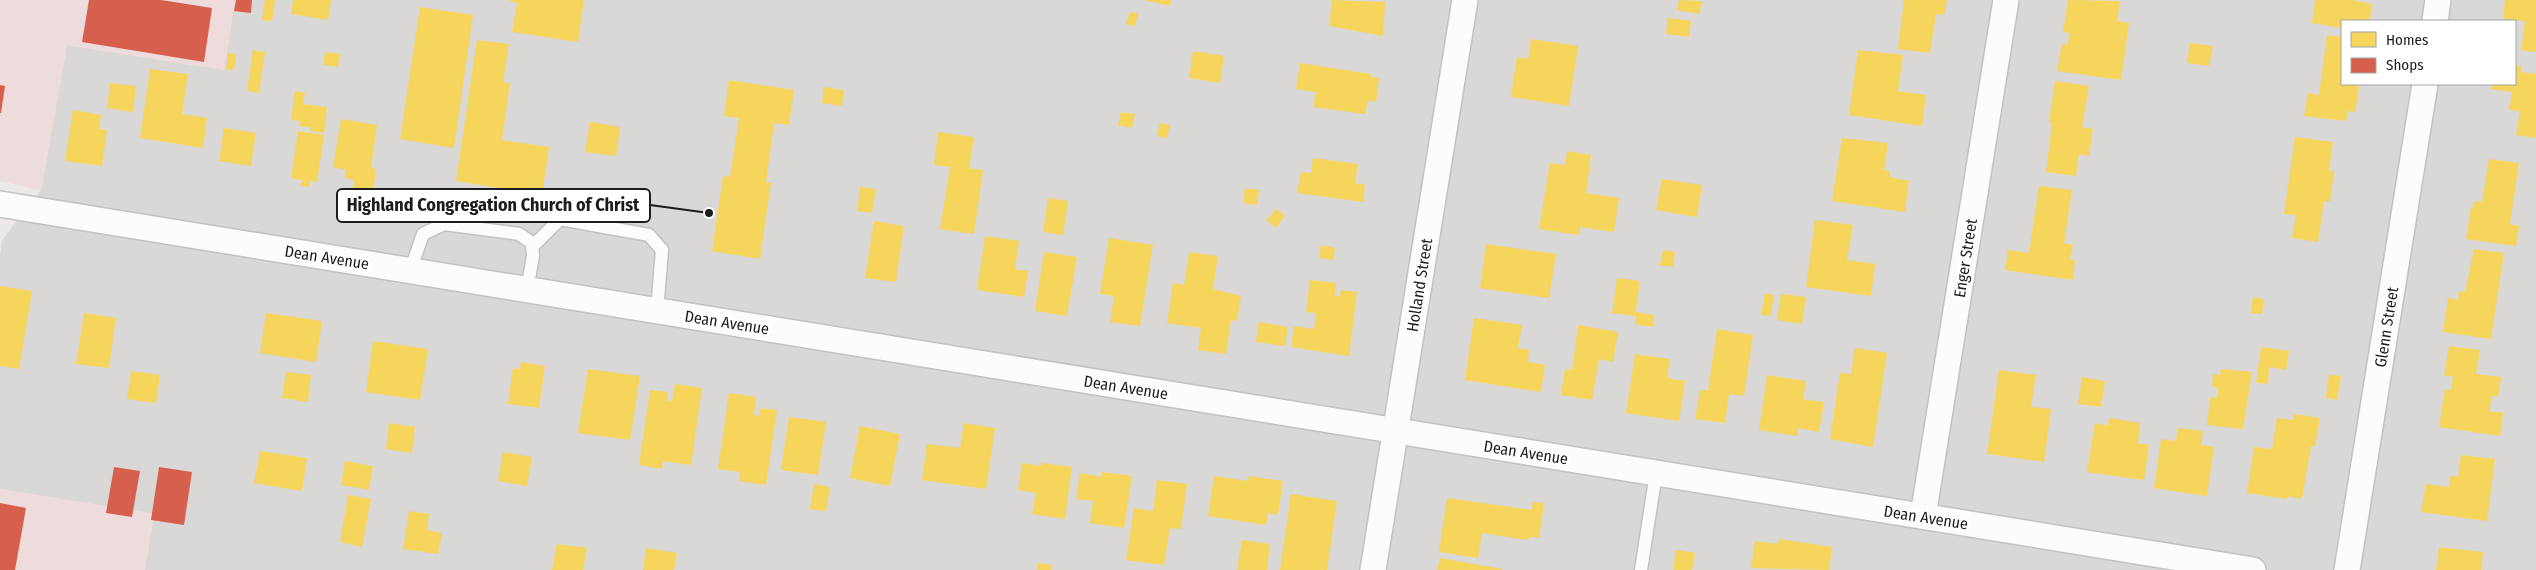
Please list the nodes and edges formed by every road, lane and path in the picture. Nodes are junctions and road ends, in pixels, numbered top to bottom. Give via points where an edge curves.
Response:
1 (1465, 0) edge
2 (2006, 0) edge
3 (2438, 0) edge
4 (2435, 20) edge
5 (2425, 85) edge
6 (0, 204) edge
7 (532, 247) junction
8 (410, 271) junction
9 (527, 290) junction
10 (657, 311) junction
11 (1395, 431) junction
12 (1656, 473) junction
13 (1923, 516) junction
14 (1373, 570) edge
15 (1641, 570) edge
16 (2253, 570) edge
17 (2347, 570) edge

1 - 11 street, Holland Street
2 - 13 street, Enger Street
3 - 4 street
5 - 17 street, Glenn Street
6 - 8 street, Dean Avenue
7 - 8 lane via 532,243 519,234 444,224 423,234
7 - 9 lane
7 - 10 lane via 560,219 649,235 662,250
8 - 9 street, Dean Avenue
9 - 10 street, Dean Avenue
10 - 11 street, Dean Avenue
11 - 12 street, Dean Avenue
11 - 14 street, Holland Street
12 - 13 street, Dean Avenue
12 - 15 lane
13 - 16 street, Dean Avenue

